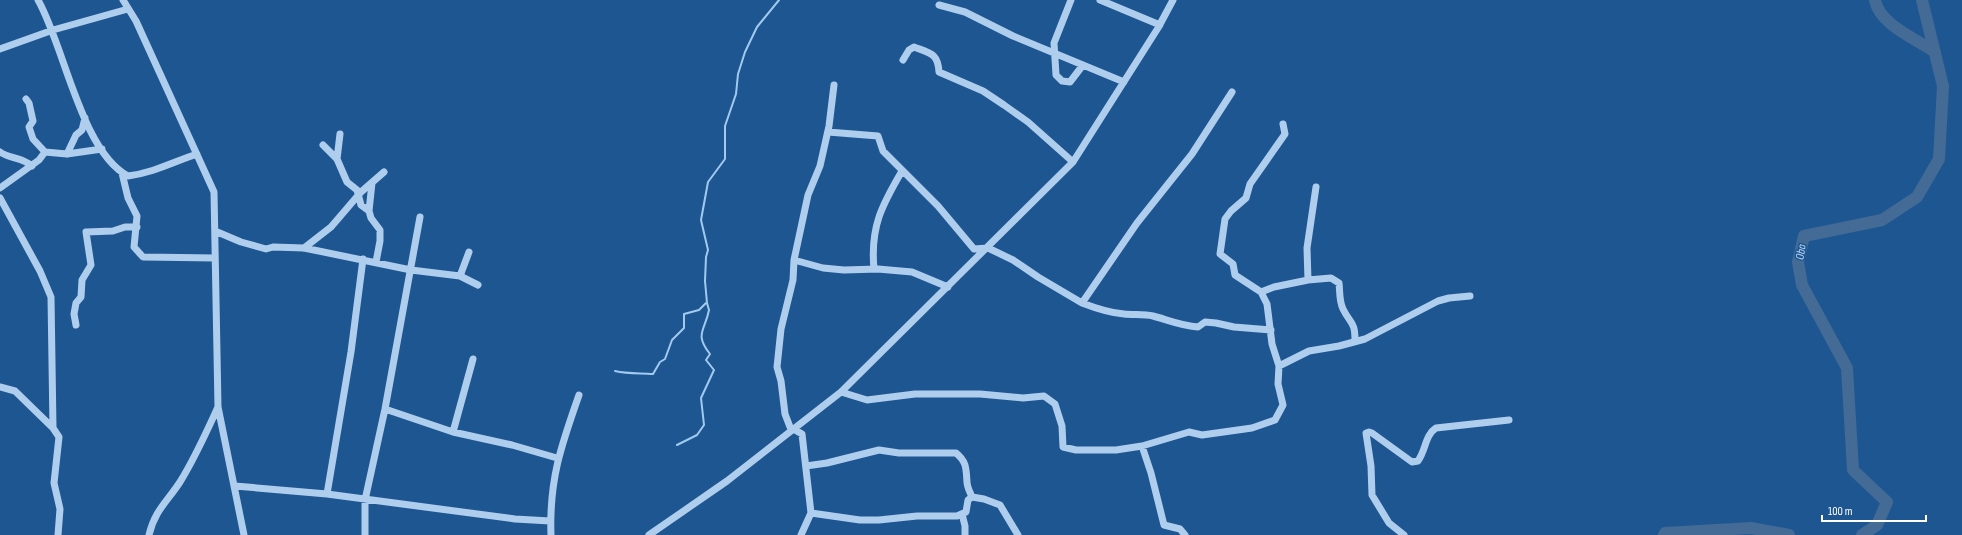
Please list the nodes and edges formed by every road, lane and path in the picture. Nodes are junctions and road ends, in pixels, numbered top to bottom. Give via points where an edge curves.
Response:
1 (38, 0) edge
2 (123, 0) edge
3 (1071, 0) edge
4 (1100, 0) edge
5 (1173, 0) edge
6 (939, 5) dead end
7 (128, 8) junction
8 (1160, 25) junction
9 (53, 30) junction
10 (0, 49) edge
11 (1056, 54) junction
12 (903, 60) dead end
13 (1083, 65) junction
14 (1124, 82) junction
15 (834, 85) dead end
16 (1232, 92) dead end
17 (26, 99) dead end
18 (85, 118) junction
19 (1283, 124) dead end
20 (828, 132) junction
21 (340, 134) dead end
22 (323, 145) dead end
23 (102, 149) junction
24 (0, 152) edge
25 (45, 152) junction
26 (67, 154) junction
27 (196, 154) junction
28 (337, 159) junction
29 (1073, 162) junction
30 (32, 166) junction
31 (902, 171) junction
32 (384, 172) dead end
33 (122, 173) junction
34 (373, 182) junction
35 (1316, 187) dead end
36 (0, 188) edge
37 (358, 196) junction
38 (0, 198) edge
39 (369, 211) junction
40 (420, 218) dead end
41 (136, 227) junction
42 (215, 231) junction
43 (304, 248) junction
44 (988, 248) junction
45 (469, 252) dead end
46 (215, 258) junction
47 (363, 259) junction
48 (794, 260) junction
49 (376, 262) junction
50 (874, 269) junction
51 (411, 270) junction
52 (460, 276) junction
53 (1308, 280) junction
54 (478, 285) dead end
55 (948, 287) junction
56 (1260, 292) junction
57 (1470, 296) dead end
58 (1082, 303) junction
59 (76, 325) dead end
60 (1271, 330) junction
61 (1356, 341) junction
62 (473, 359) dead end
63 (1279, 366) junction
64 (0, 387) edge
65 (841, 392) junction
66 (579, 395) dead end
67 (218, 407) junction
68 (385, 409) junction
69 (1509, 420) dead end
70 (53, 428) junction
71 (795, 428) junction
72 (453, 432) junction
73 (1142, 446) junction
74 (557, 458) junction
75 (806, 466) junction
76 (235, 486) junction
77 (327, 494) junction
78 (972, 497) junction
79 (364, 500) junction
80 (811, 513) junction
81 (962, 514) junction
82 (550, 521) junction
83 (659, 532) edge
84 (58, 535) edge
85 (149, 535) edge
86 (244, 535) edge
87 (365, 535) edge
88 (551, 535) edge
89 (649, 535) edge
90 (800, 535) edge
91 (964, 535) edge
92 (1018, 535) edge
93 (1185, 535) edge
94 (1404, 535) edge

1 - 9 street
2 - 7 street
3 - 11 street via 1054,43
4 - 8 street
5 - 8 street
6 - 11 street via 965,12
7 - 9 street
7 - 27 street
8 - 14 street
9 - 10 street
9 - 18 street via 58,52
11 - 13 street
11 - 13 street via 1056,75 1062,81 1070,82
12 - 29 street via 914,47 934,55 938,61 939,72 983,91 1040,132
13 - 14 street
14 - 29 street
15 - 20 street
16 - 58 street via 1192,154 1138,223
17 - 25 street via 33,121 29,127 33,139
18 - 23 street
18 - 26 street via 82,130 76,135
19 - 56 street via 1285,134 1250,184 1246,198 1225,219 1221,239 1220,254 1233,264 1235,275
20 - 31 street via 878,136 883,151
20 - 48 street via 820,166 808,195
21 - 28 street
22 - 28 street
23 - 26 street
23 - 33 street via 112,165
24 - 30 street via 7,157 22,159
25 - 26 street
25 - 30 street
27 - 33 street via 155,171 128,176
27 - 42 street via 214,192
28 - 37 street via 348,182 357,190
29 - 44 street
30 - 36 street
31 - 44 street via 938,206 974,249
31 - 50 street via 876,223 872,250
32 - 34 street
33 - 41 street via 128,198 137,216
34 - 37 street
34 - 39 street
35 - 53 street via 1307,248
37 - 39 street via 361,205
37 - 43 street via 331,227
38 - 70 street via 40,271 51,297
39 - 49 street via 380,230
40 - 51 street
41 - 46 street via 134,247 143,257
41 - 59 street via 86,232 91,265 82,280 81,297 76,303
42 - 43 street via 266,249
42 - 46 street
43 - 47 street
44 - 55 street
44 - 58 street via 1013,260
45 - 52 street
46 - 67 street
47 - 49 street
47 - 77 street via 351,352
48 - 50 street via 823,268
48 - 71 street via 793,280 781,329 777,367 785,414 790,427
49 - 51 street
50 - 55 street via 912,272
51 - 52 street
51 - 68 street
52 - 54 street
53 - 56 street
53 - 61 street via 1332,278 1339,283 1342,308 1352,321
55 - 65 street
56 - 60 street via 1267,304
57 - 61 street via 1438,301 1365,339
58 - 60 street via 1122,314 1151,316 1198,327 1205,322
60 - 63 street via 1272,344
61 - 63 street via 1308,351
62 - 72 street
63 - 73 street via 1278,384 1283,405 1275,420 1252,428 1202,435 1189,432
64 - 70 street via 15,391
65 - 71 street
65 - 73 street via 867,400 929,394 980,394 1023,398 1044,396 1055,404 1062,426 1063,447 1076,450 1116,450
66 - 74 street
67 - 76 street
67 - 85 street via 201,447 153,519
68 - 72 street
68 - 79 street
69 - 94 street via 1436,428 1431,431 1423,454 1418,461 1412,462 1372,433 1366,433 1372,495 1389,523
70 - 84 street via 59,437 54,483 60,509
71 - 75 street via 802,434
71 - 83 street
72 - 74 street
73 - 93 street via 1164,525 1180,529
74 - 82 street via 551,490
75 - 78 street via 879,450 899,453 956,453 967,466 967,483
75 - 80 street
76 - 77 street
76 - 86 street
77 - 79 street
78 - 81 street via 968,500 966,512
78 - 92 street via 1000,505
79 - 82 street via 514,519
79 - 87 street
80 - 81 street via 860,520
80 - 90 street
81 - 91 street
82 - 88 street
83 - 89 street

